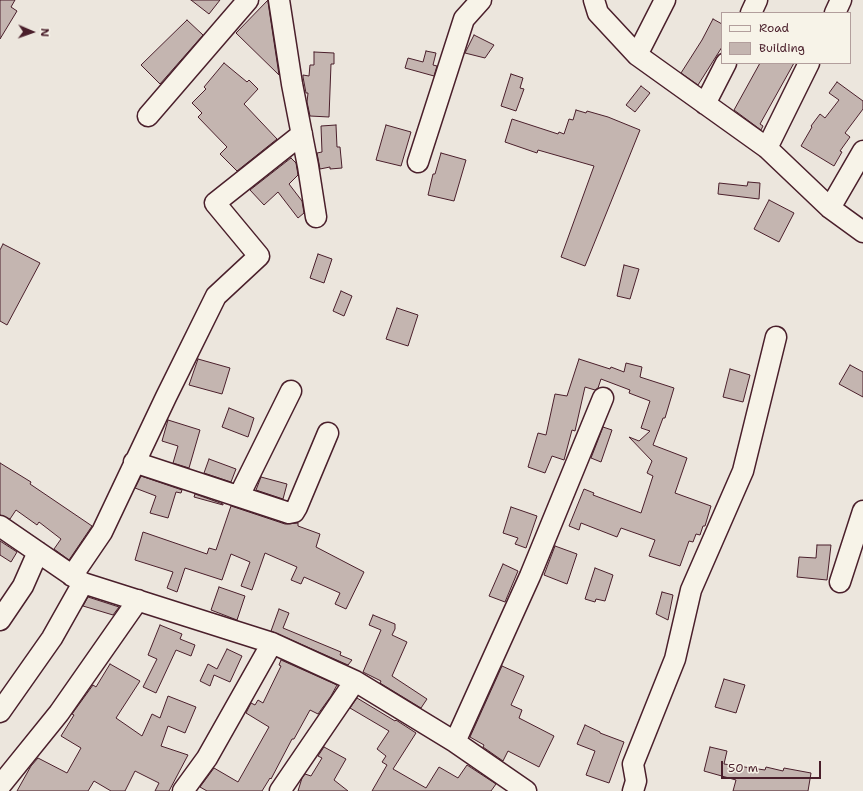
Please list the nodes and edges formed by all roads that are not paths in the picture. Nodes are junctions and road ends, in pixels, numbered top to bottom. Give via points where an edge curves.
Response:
1 (248, 0) edge
2 (279, 0) edge
3 (481, 0) edge
4 (594, 0) edge
5 (665, 0) edge
6 (757, 0) edge
7 (841, 0) edge
8 (751, 12) edge
9 (835, 12) edge
10 (637, 55) junction
11 (725, 64) edge
12 (809, 64) edge
13 (705, 104) junction
14 (148, 116) dead end
15 (302, 134) junction
16 (767, 148) junction
17 (863, 152) edge
18 (418, 162) dead end
19 (830, 208) junction
20 (316, 217) dead end
21 (863, 232) edge
22 (776, 337) dead end
23 (291, 391) dead end
24 (603, 398) dead end
25 (328, 433) dead end
26 (134, 462) junction
27 (239, 496) junction
28 (863, 512) edge
29 (0, 526) edge
30 (38, 552) junction
31 (78, 580) junction
32 (840, 582) dead end
33 (138, 600) junction
34 (0, 620) edge
35 (272, 643) junction
36 (355, 680) junction
37 (0, 712) edge
38 (455, 742) junction
39 (0, 786) edge
40 (506, 786) edge
41 (184, 791) edge
42 (280, 791) edge
43 (526, 791) edge
44 (633, 791) edge

1 - 14 street
2 - 15 street
3 - 18 street via 464,19
4 - 10 street via 598,14
5 - 10 street
6 - 8 street
7 - 9 street
10 - 13 street
11 - 13 street
12 - 16 street
13 - 16 street
15 - 20 street
15 - 26 street via 215,203 259,256 216,296
16 - 19 street
17 - 19 street
19 - 21 street
22 - 44 street via 743,471 691,590 675,659 633,764 636,781
23 - 27 street
24 - 38 street via 530,576
25 - 27 street via 294,512 289,513
26 - 27 street
26 - 31 street
28 - 32 street
29 - 30 street
30 - 31 street
30 - 34 street via 23,586
31 - 33 street
31 - 37 street via 52,638
33 - 35 street
33 - 39 street via 59,713
35 - 36 street
35 - 41 street via 207,758
36 - 38 street
36 - 42 street
38 - 40 street
40 - 43 street

